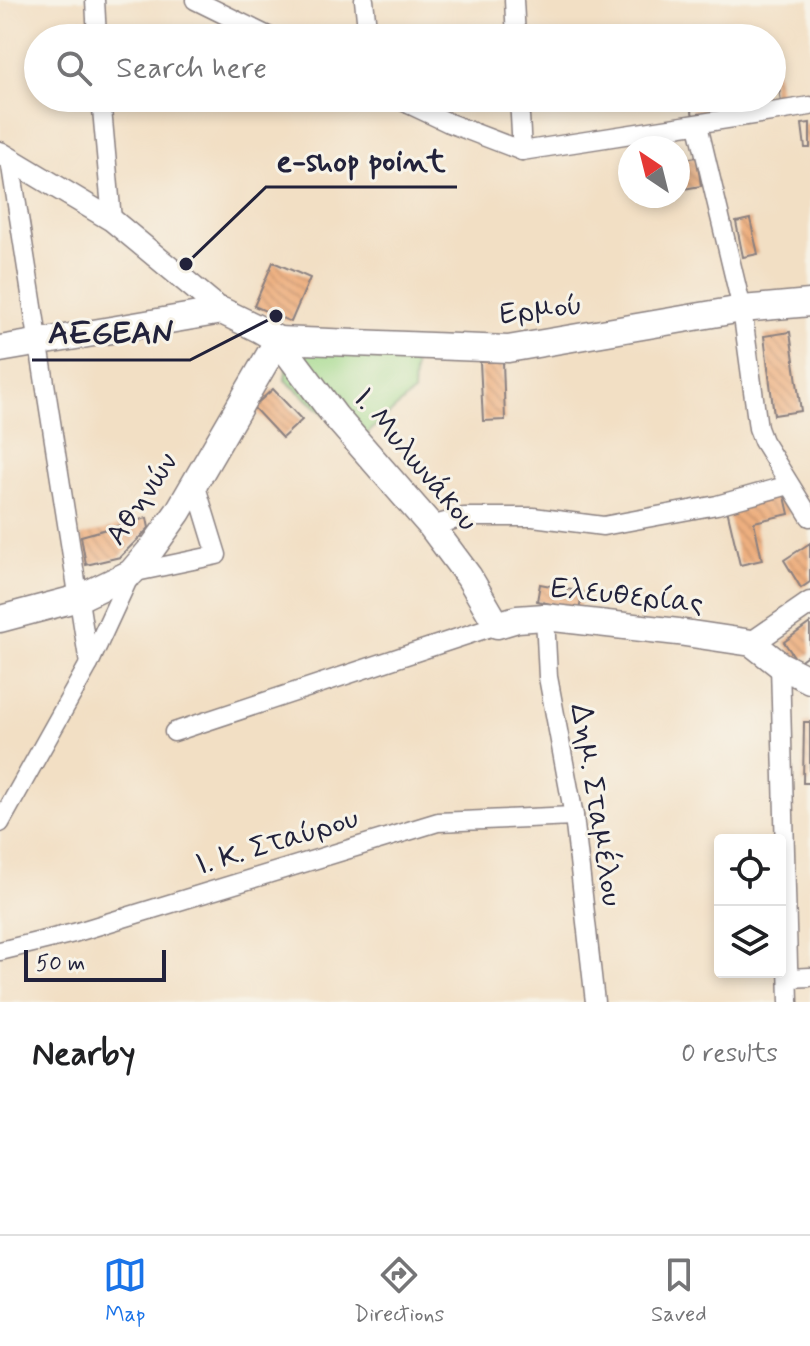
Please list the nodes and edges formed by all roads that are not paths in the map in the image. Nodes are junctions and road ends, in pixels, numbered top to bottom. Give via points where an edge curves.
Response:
1 (95, 0) edge
2 (195, 0) edge
3 (364, 0) edge
4 (514, 0) edge
5 (96, 24) edge
6 (244, 24) edge
7 (367, 24) edge
8 (515, 24) edge
9 (810, 106) edge
10 (786, 110) edge
11 (102, 112) edge
12 (426, 112) edge
13 (520, 112) edge
14 (775, 112) edge
15 (698, 125) junction
16 (522, 151) junction
17 (5, 156) edge
18 (112, 220) junction
19 (810, 303) edge
20 (742, 309) junction
21 (222, 311) junction
22 (278, 340) junction
23 (40, 343) junction
24 (0, 349) edge
25 (194, 480) junction
26 (789, 485) junction
27 (810, 517) edge
28 (431, 526) junction
29 (131, 573) junction
30 (79, 598) junction
31 (810, 603) edge
32 (545, 617) junction
33 (0, 619) edge
34 (497, 625) junction
35 (752, 643) junction
36 (89, 664) junction
37 (780, 665) junction
38 (810, 680) edge
39 (174, 732) dead end
40 (574, 816) junction
41 (0, 823) edge
42 (0, 951) edge
43 (810, 977) edge
44 (789, 978) junction
45 (595, 1002) edge
46 (789, 1002) edge

1 - 5 street
2 - 6 street
3 - 7 street
4 - 8 street
9 - 10 street
11 - 18 street
12 - 16 street
13 - 16 street
14 - 15 street
15 - 16 street
15 - 20 street
17 - 18 street
17 - 23 street
18 - 21 street
19 - 20 main road, Ερμού
20 - 22 main road, Ερμού via 508,349
20 - 26 street via 758,428
21 - 22 main road
21 - 23 main road
22 - 25 main road, Αθηνών
22 - 28 main road, Ι. Μυλωνάκου via 335,416
23 - 24 main road
23 - 30 street
25 - 29 main road, Αθηνών via 167,529
25 - 29 street via 217,555
26 - 27 street
26 - 28 street via 717,505 603,526 533,517 464,517
28 - 34 main road, Ι. Μυλωνάκου
29 - 30 main road, Αθηνών
29 - 36 street
30 - 33 main road, Αθηνών
30 - 36 street
31 - 35 street
32 - 34 main road, Ελευθερίας
32 - 35 main road, Ελευθερίας
32 - 40 street, Δημ. Σταμέλου via 548,677
34 - 39 street
35 - 37 main road
36 - 41 street
37 - 38 main road
37 - 44 street
40 - 42 street, Ι. Κ. Σταύρου via 438,822
40 - 45 street, Δημ. Σταμέλου
43 - 44 street
44 - 46 street

